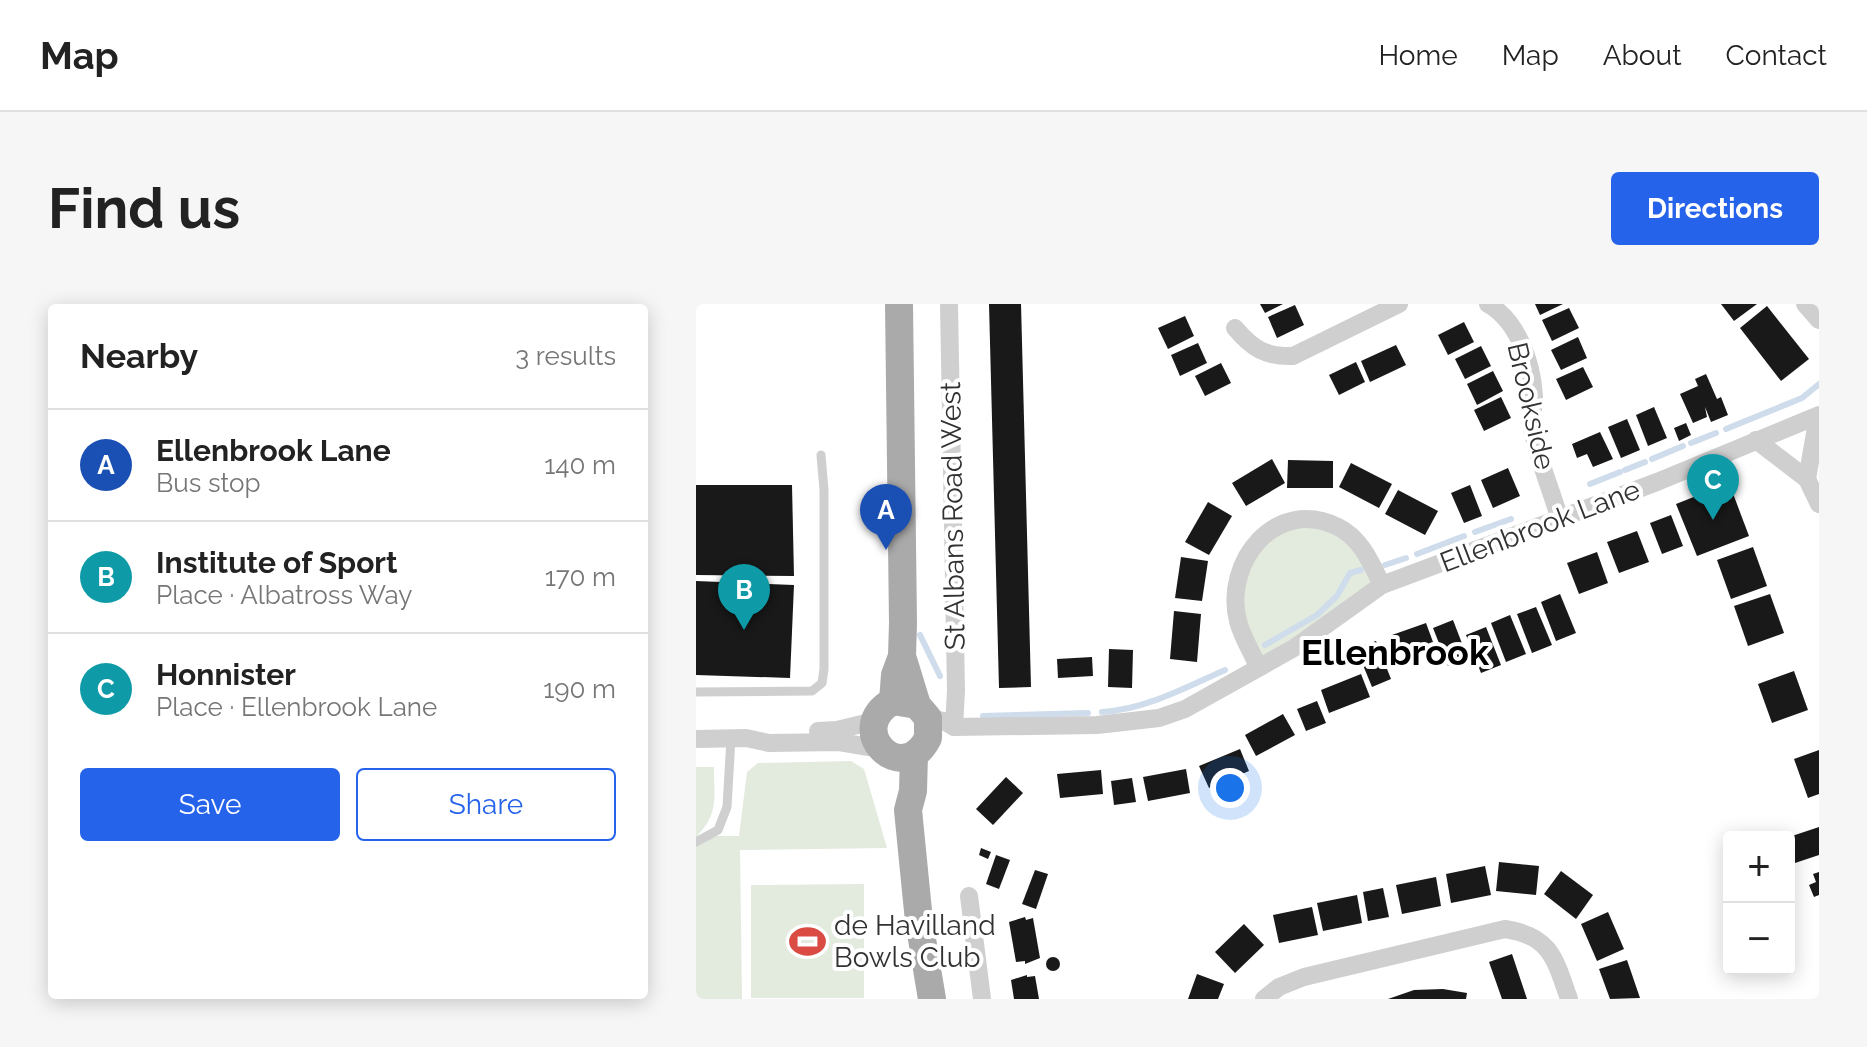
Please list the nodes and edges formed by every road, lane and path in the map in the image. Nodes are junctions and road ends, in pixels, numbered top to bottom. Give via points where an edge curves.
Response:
1 (899, 304) edge
2 (949, 304) edge
3 (1399, 304) edge
4 (1488, 304) edge
5 (1805, 304) edge
6 (1819, 320) edge
7 (1235, 328) dead end
8 (1819, 416) edge
9 (1756, 440) junction
10 (821, 455) dead end
11 (1807, 479) junction
12 (1819, 504) edge
13 (1559, 517) junction
14 (1382, 585) junction
15 (1258, 667) junction
16 (696, 692) edge
17 (909, 730) junction
18 (738, 738) junction
19 (696, 739) edge
20 (696, 842) edge
21 (969, 896) dead end
22 (932, 999) edge
23 (982, 999) edge
24 (1264, 999) edge
25 (1569, 999) edge

1 - 17 main road, St Albans Road West via 902,656 895,675
2 - 17 street, St Albans Road West via 956,691
3 - 7 street via 1293,356 1264,353
4 - 13 street, Brookside via 1517,334 1528,363 1534,396 1532,430
5 - 6 street
8 - 9 street, Ellenbrook Lane
8 - 11 street
9 - 11 street
9 - 13 street, Ellenbrook Lane via 1604,504
10 - 16 lane via 822,683 812,691
11 - 12 street
13 - 14 street, Ellenbrook Lane
14 - 15 street, Ellenbrook Lane via 1294,648
14 - 15 street via 1365,551 1338,527 1304,519 1282,523 1261,536 1239,574 1236,602 1238,622
15 - 17 street, Ellenbrook Lane via 1159,718 1097,725
17 - 18 street via 759,732
17 - 18 street via 839,742
17 - 22 main road, St Albans Road West via 899,794 908,810
18 - 19 street
18 - 20 lane via 718,830
21 - 23 street
24 - 25 street via 1304,977 1505,929 1522,931 1543,943 1554,956

